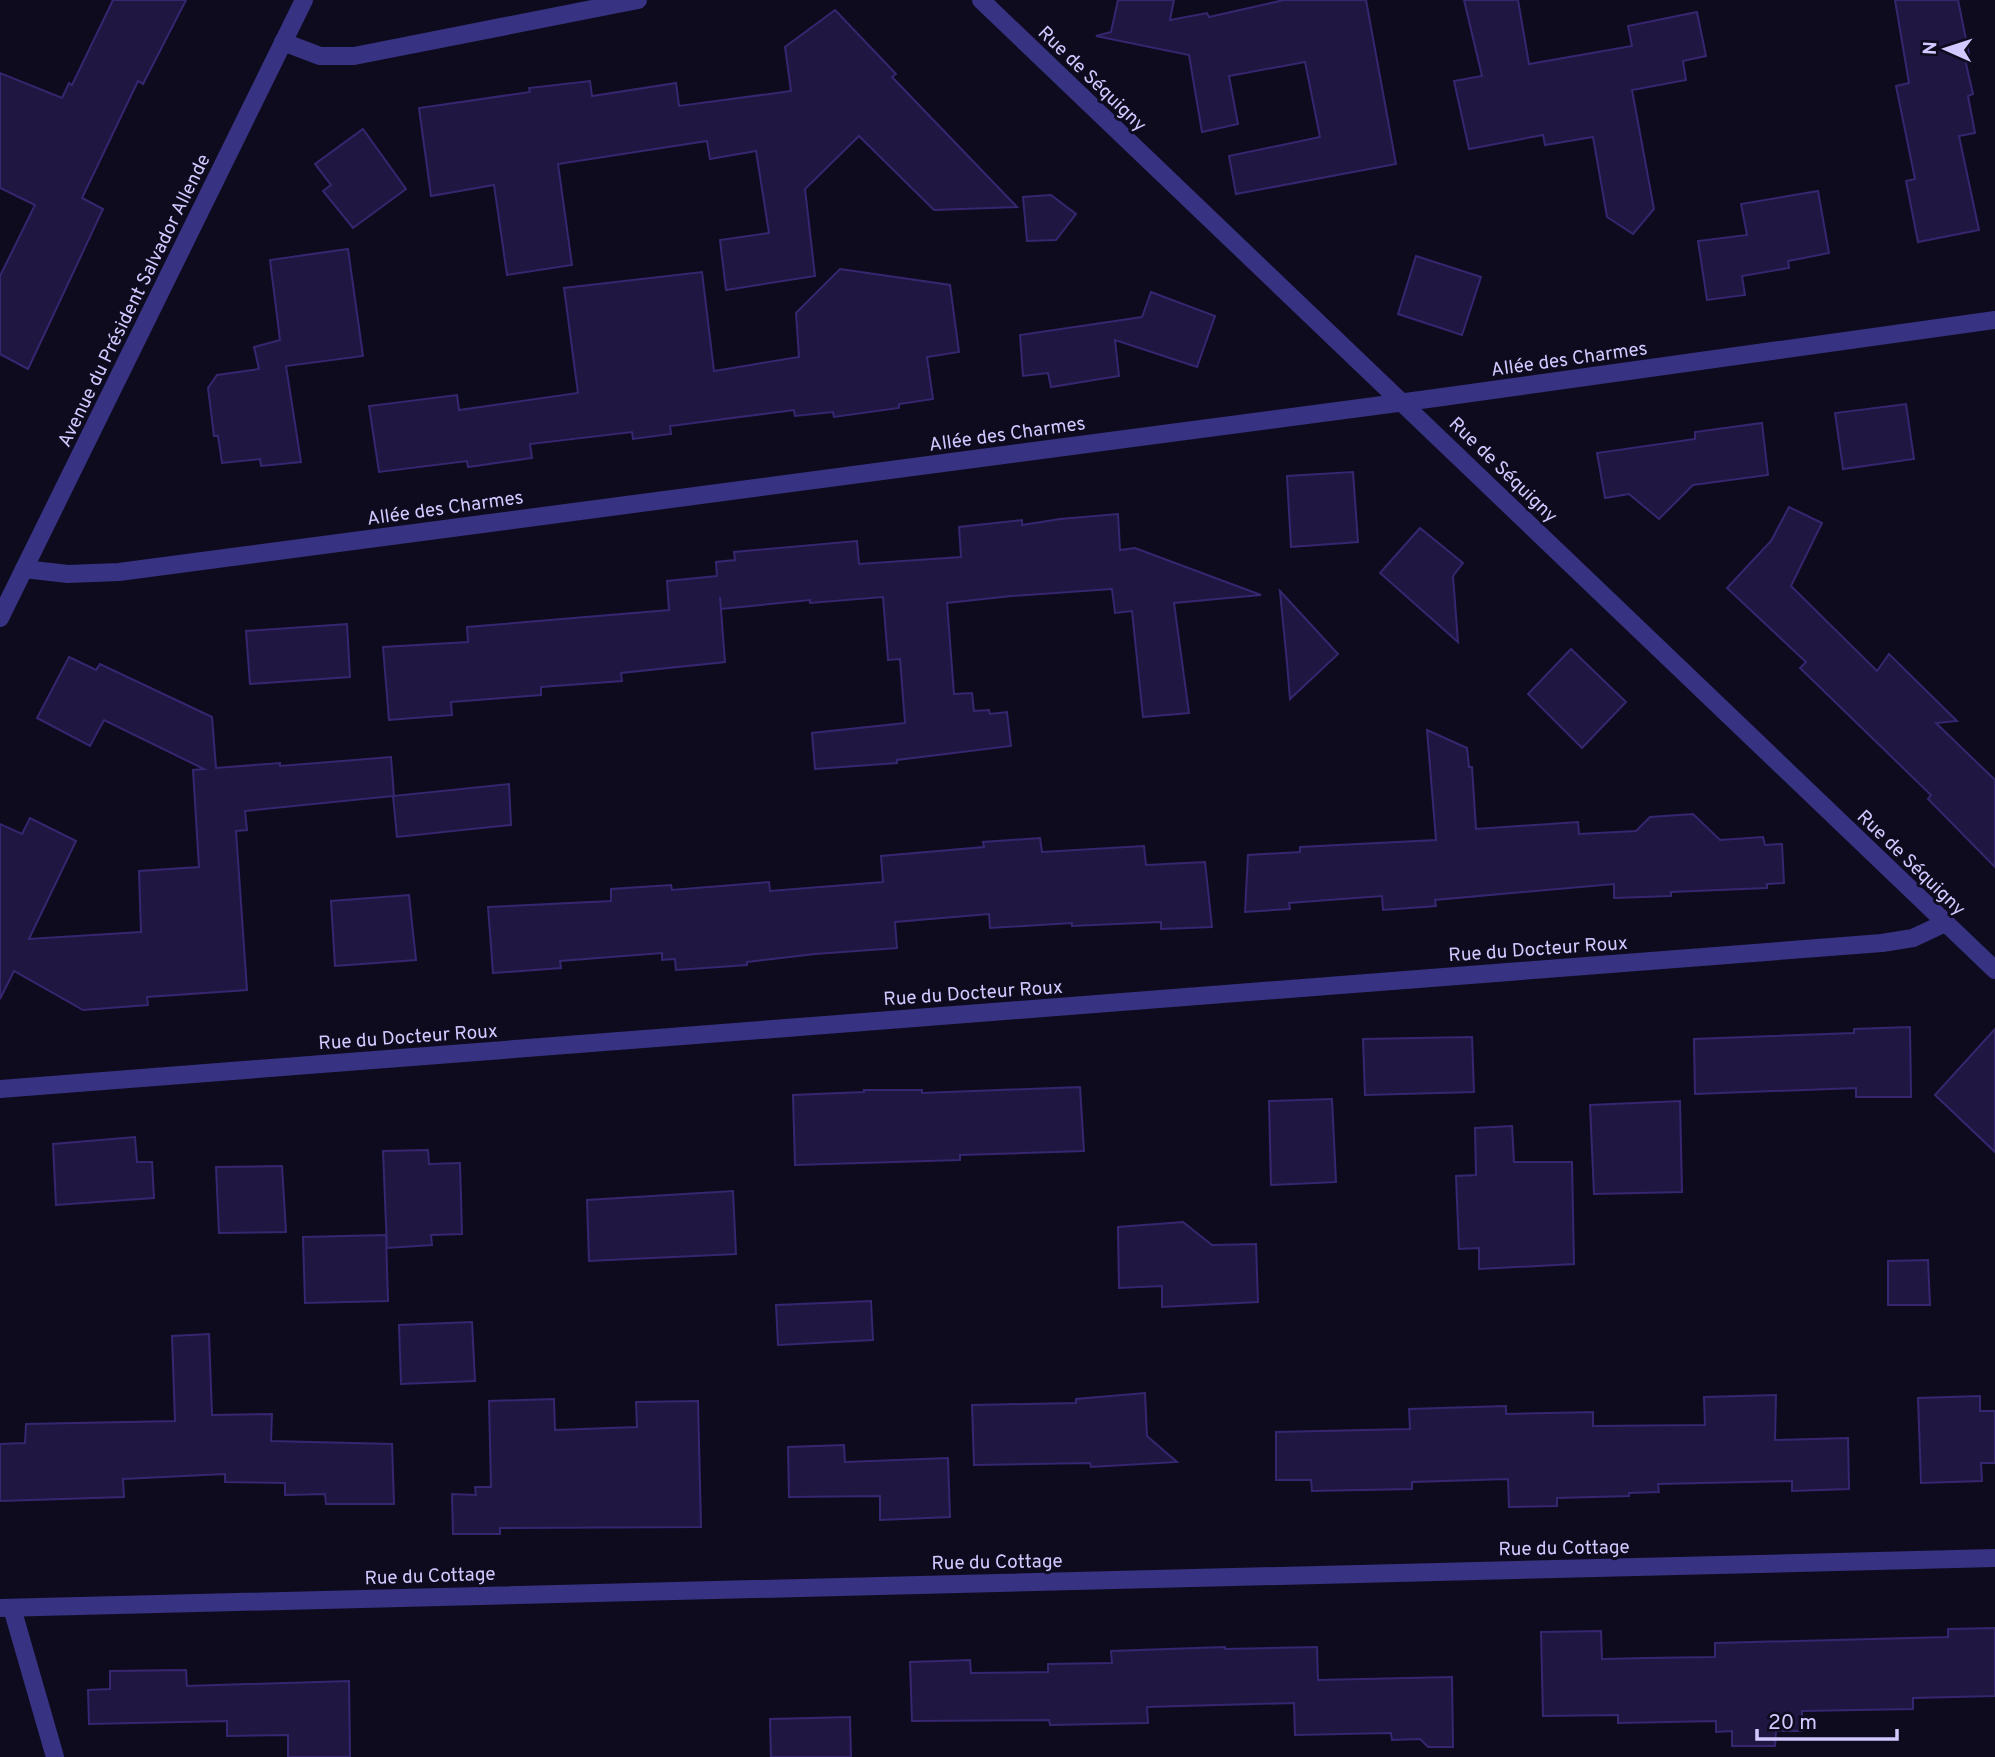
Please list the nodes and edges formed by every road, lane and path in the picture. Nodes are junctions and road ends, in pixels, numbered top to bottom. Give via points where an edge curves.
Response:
1 (304, 0) edge
2 (638, 0) edge
3 (981, 0) edge
4 (283, 42) junction
5 (1995, 320) edge
6 (1403, 402) junction
7 (24, 569) junction
8 (0, 618) edge
9 (1945, 923) junction
10 (1995, 970) edge
11 (0, 1089) edge
12 (1995, 1558) edge
13 (6, 1608) edge
14 (55, 1757) edge

1 - 4 street, Avenue du Président Salvador Allende
2 - 4 street via 354,56 320,56
3 - 6 street, Rue de Séquigny
4 - 7 street, Avenue du Président Salvador Allende
5 - 6 street, Allée des Charmes
6 - 7 street, Allée des Charmes via 119,572 68,574
6 - 9 street, Rue de Séquigny
7 - 8 street, Avenue du Président Salvador Allende
9 - 10 street, Rue de Séquigny
9 - 11 street, Rue du Docteur Roux via 1913,938 1868,944
12 - 13 street, Rue du Cottage
13 - 14 street

